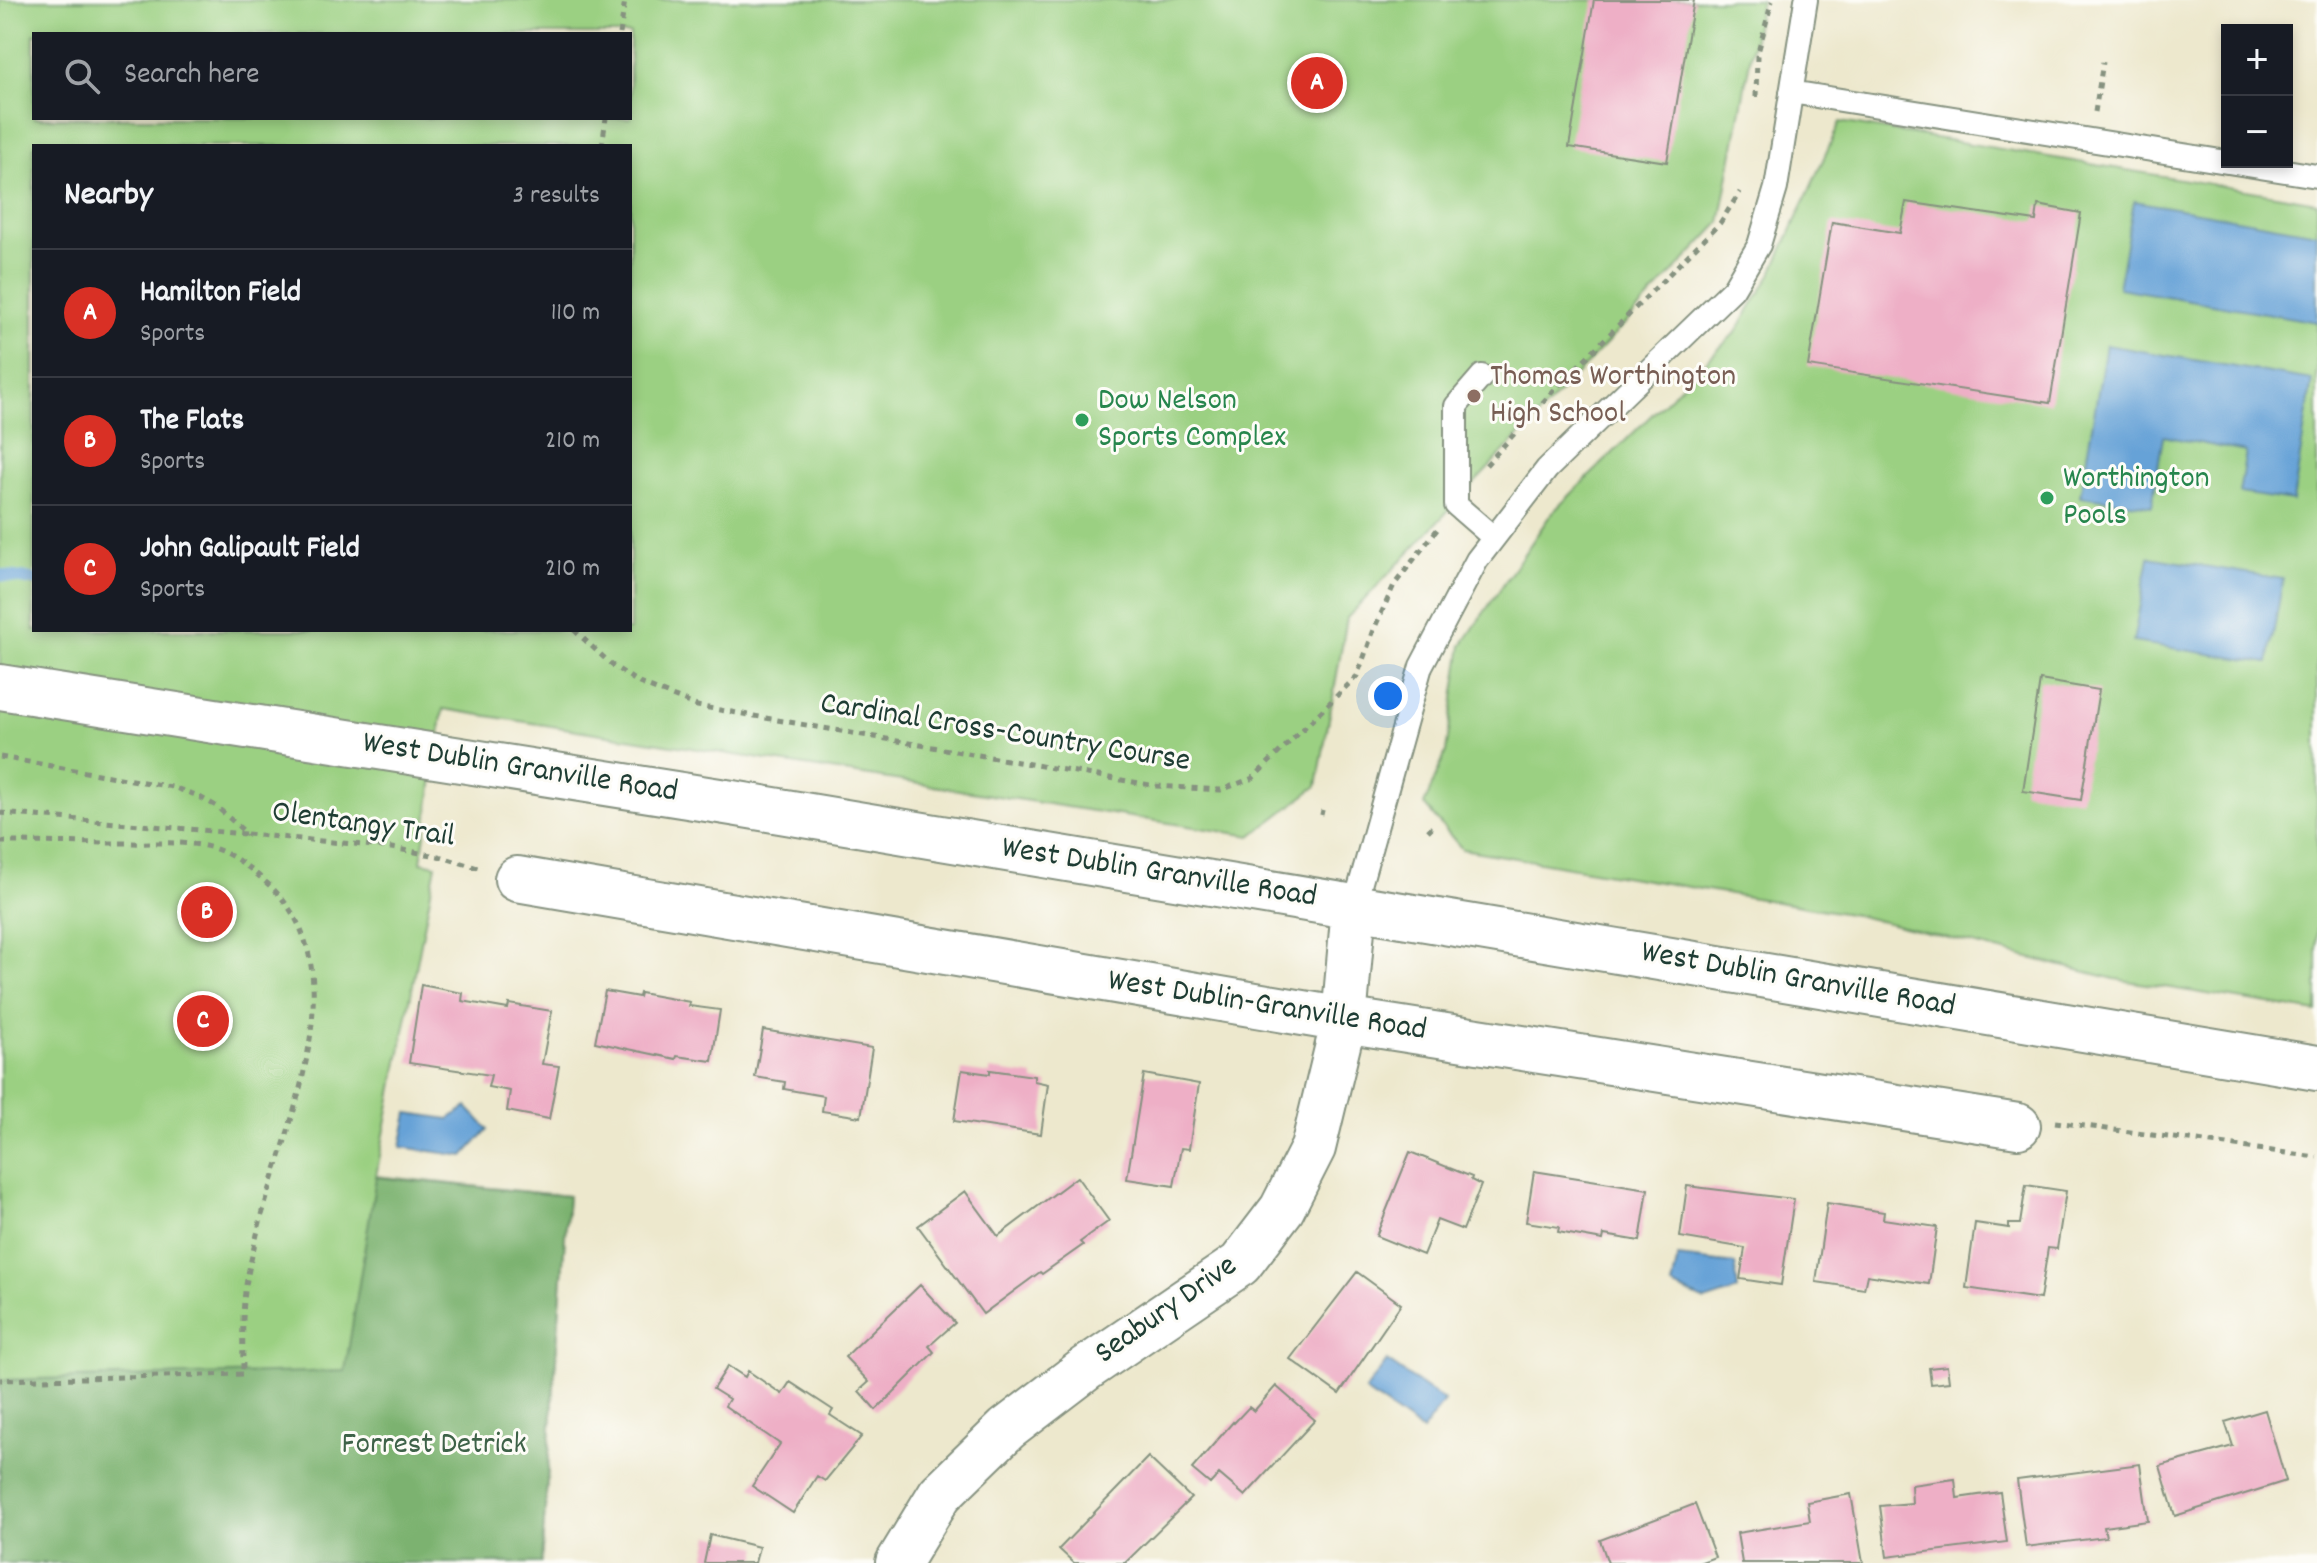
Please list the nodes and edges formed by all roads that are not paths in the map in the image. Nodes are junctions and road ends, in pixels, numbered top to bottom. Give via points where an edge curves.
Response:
1 (1806, 0) edge
2 (1791, 92) junction
3 (2221, 161) edge
4 (2266, 168) edge
5 (2317, 176) edge
6 (1482, 376) dead end
7 (1494, 538) junction
8 (0, 687) edge
9 (517, 879) road end
10 (1354, 907) junction
11 (1344, 1020) junction
12 (2317, 1068) edge
13 (2018, 1126) road end
14 (898, 1563) edge

1 - 2 lane
2 - 3 lane
2 - 7 lane via 1776,188 1759,245 1733,289 1547,469
4 - 5 lane
6 - 7 lane via 1456,406 1456,505
7 - 10 lane via 1421,666
8 - 10 street, West Dublin Granville Road
9 - 11 street, West Dublin-Granville Road
10 - 11 street, Seabury Drive
10 - 12 street, West Dublin Granville Road
11 - 13 street, West Dublin-Granville Road
11 - 14 street, Seabury Drive via 1313,1148 1282,1209 1240,1264 1007,1429 940,1494

